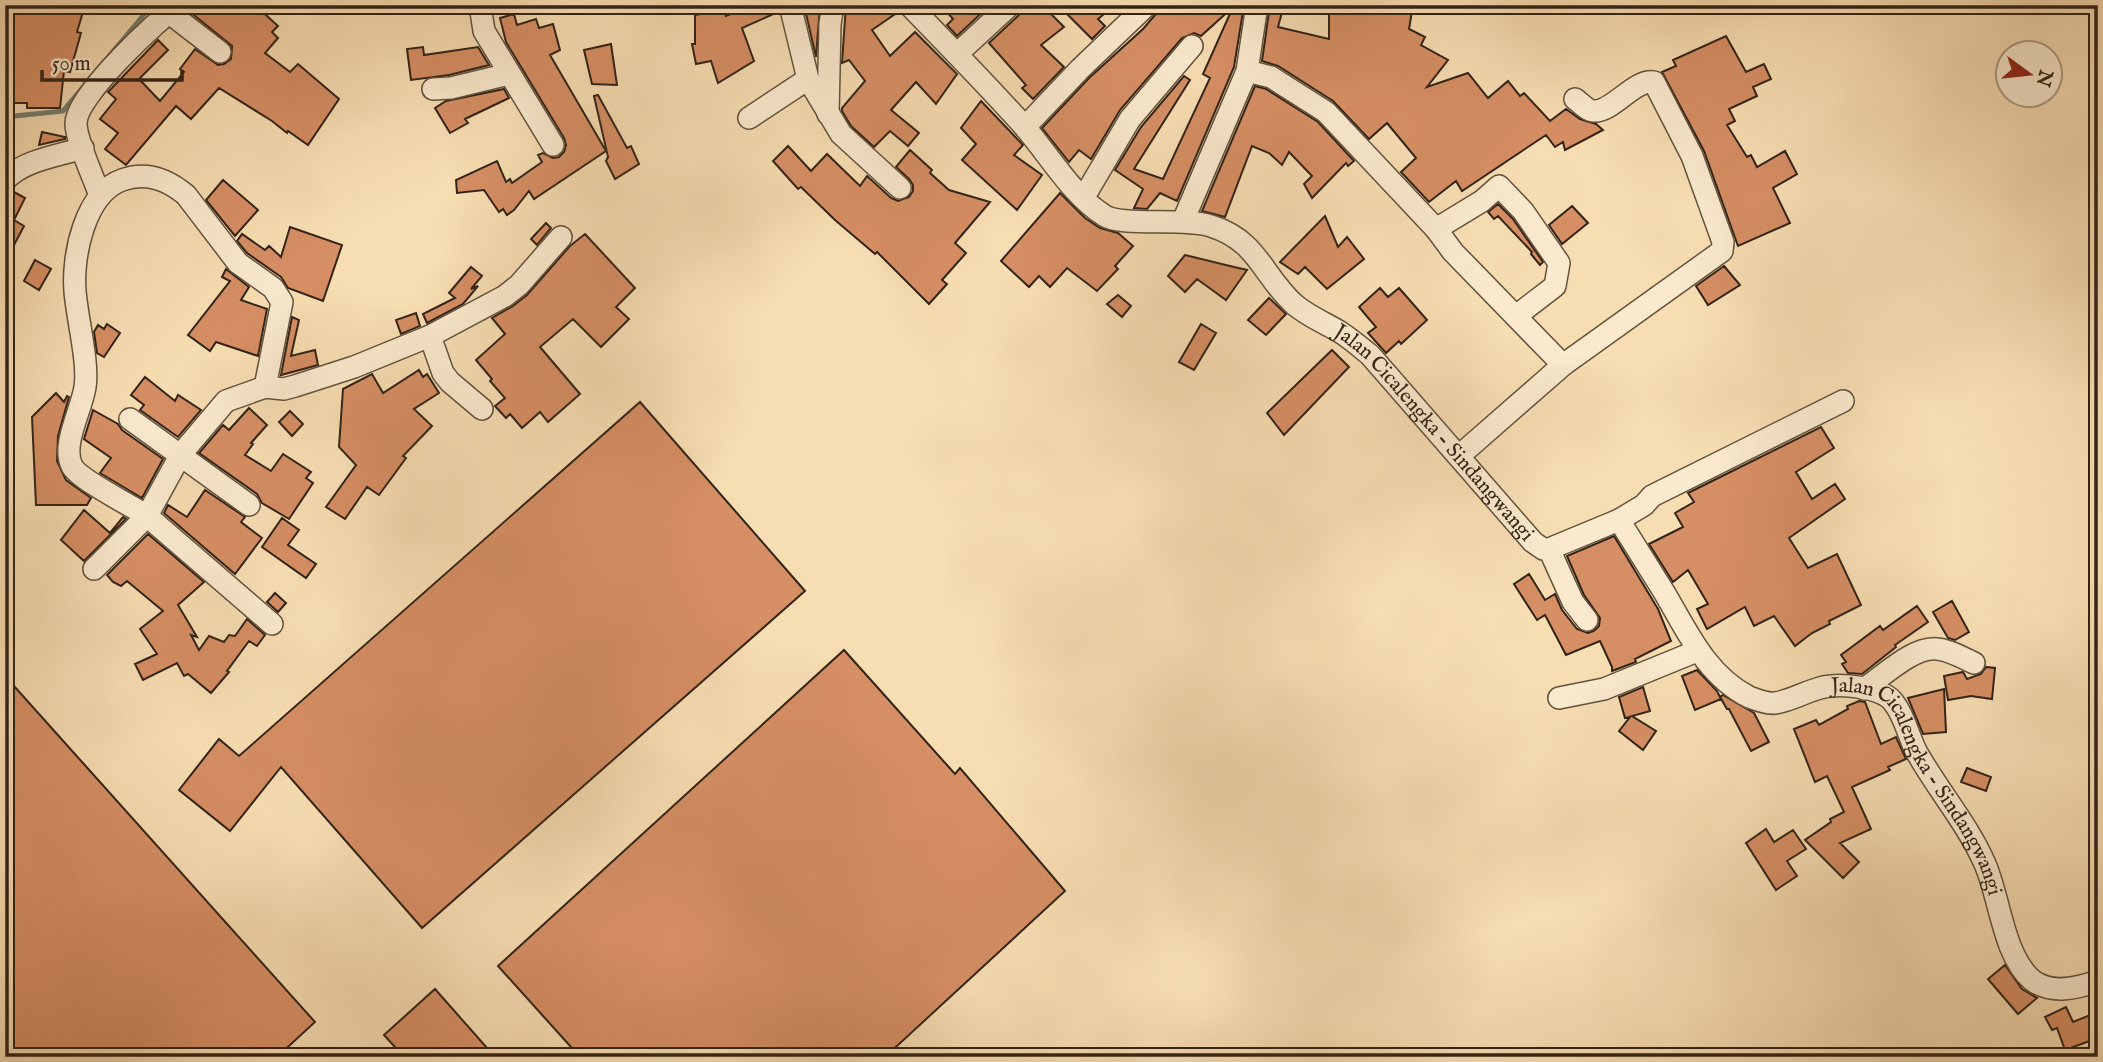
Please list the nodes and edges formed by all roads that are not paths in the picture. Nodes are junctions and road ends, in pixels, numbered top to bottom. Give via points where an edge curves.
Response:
1 (480, 5) edge
2 (790, 5) edge
3 (833, 5) edge
4 (909, 5) edge
5 (1010, 5) edge
6 (1147, 5) edge
7 (1257, 5) edge
8 (174, 9) edge
9 (1192, 46) dead end
10 (220, 52) dead end
11 (957, 54) junction
12 (1247, 71) junction
13 (509, 74) junction
14 (808, 79) junction
15 (433, 89) dead end
16 (1575, 99) dead end
17 (828, 114) junction
18 (749, 118) dead end
19 (1025, 127) junction
20 (553, 145) dead end
21 (83, 148) junction
22 (5, 180) edge
23 (900, 188) dead end
24 (100, 196) junction
25 (1084, 197) junction
26 (1183, 221) junction
27 (1436, 229) junction
28 (561, 237) dead end
29 (1516, 316) junction
30 (430, 336) junction
31 (1563, 365) junction
32 (265, 387) junction
33 (1843, 401) dead end
34 (482, 409) dead end
35 (130, 419) dead end
36 (180, 454) junction
37 (1460, 456) junction
38 (249, 505) dead end
39 (147, 516) junction
40 (1619, 520) junction
41 (1549, 549) junction
42 (94, 569) dead end
43 (1587, 620) dead end
44 (272, 624) dead end
45 (1697, 651) junction
46 (1975, 663) dead end
47 (1864, 688) junction
48 (1559, 698) dead end
49 (2098, 981) edge

1 - 13 street via 484,31
2 - 14 street
3 - 17 street
4 - 11 street, Jalan Cicalengka - Sindangwangi
5 - 11 street
6 - 19 street
7 - 12 street
8 - 10 street
8 - 21 street via 120,59 80,108 76,126
9 - 25 street via 1130,119
11 - 19 street, Jalan Cicalengka - Sindangwangi
12 - 26 street
12 - 27 street via 1271,77 1326,112
13 - 15 street
13 - 20 street
14 - 17 street
14 - 18 street
16 - 31 street via 1590,110 1600,110 1654,82 1692,156 1723,247 1721,253
17 - 23 street via 841,134
19 - 25 street, Jalan Cicalengka - Sindangwangi
21 - 22 street via 13,171
21 - 24 street
24 - 32 street via 114,183 133,176 162,179 178,187 238,263 279,295 282,309
24 - 39 street via 83,228 77,258 75,289 86,387 70,460 77,473
25 - 26 street, Jalan Cicalengka - Sindangwangi via 1111,219
26 - 37 street, Jalan Cicalengka - Sindangwangi via 1209,226 1244,243 1303,312 1370,355
27 - 29 street
27 - 29 street via 1499,186 1523,211 1555,255 1559,269 1555,286
28 - 30 street via 520,285
29 - 31 street
30 - 32 street via 295,386
30 - 34 street via 443,373
31 - 37 street
32 - 36 street via 226,401
33 - 40 street via 1652,496
35 - 36 street
36 - 38 street
36 - 39 street
37 - 41 street, Jalan Cicalengka - Sindangwangi via 1533,542
39 - 42 street
39 - 44 street
40 - 41 street, Jalan Cicalengka - Sindangwangi
40 - 45 street, Jalan Cicalengka - Sindangwangi
41 - 43 street via 1573,602
45 - 47 street, Jalan Cicalengka - Sindangwangi via 1732,687 1765,702 1822,687
45 - 48 street via 1604,689
46 - 47 street via 1936,649 1924,650
47 - 49 street, Jalan Cicalengka - Sindangwangi via 1882,692 1895,703 1916,750 1964,824 1985,865 2008,939 2024,971 2040,985 2052,988

